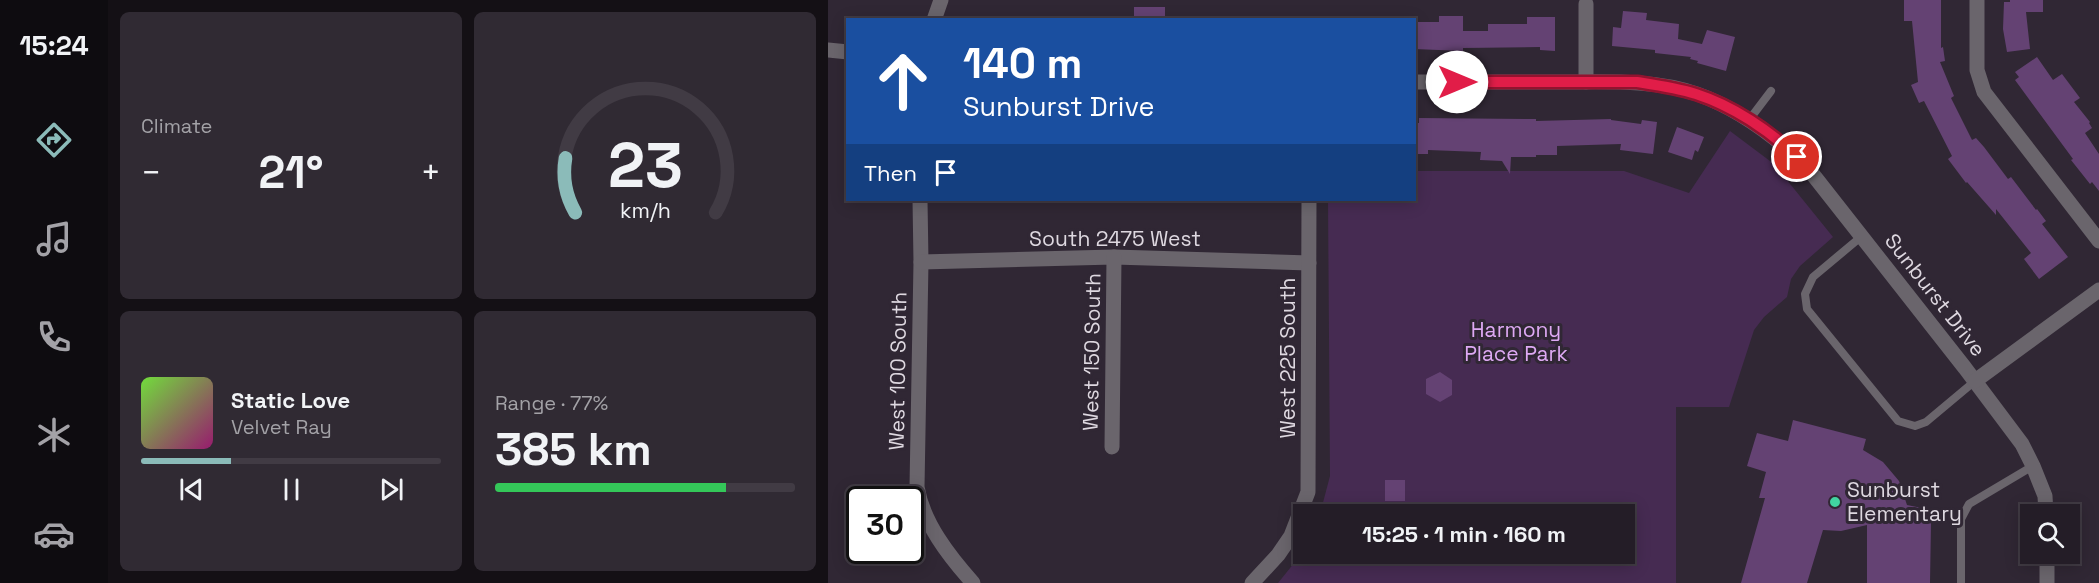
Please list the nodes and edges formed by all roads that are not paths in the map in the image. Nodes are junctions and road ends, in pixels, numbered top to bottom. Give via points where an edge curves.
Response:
1 (941, 0) edge
2 (1977, 0) edge
3 (1586, 4) dead end
4 (935, 18) edge
5 (828, 50) edge
6 (846, 52) edge
7 (1416, 82) edge
8 (1586, 82) junction
9 (1771, 91) dead end
10 (1753, 122) junction
11 (920, 201) edge
12 (1309, 201) edge
13 (1862, 236) junction
14 (2099, 241) edge
15 (1114, 257) junction
16 (921, 262) junction
17 (1309, 263) junction
18 (2099, 290) edge
19 (1975, 381) junction
20 (1112, 447) dead end
21 (2033, 466) junction
22 (2045, 504) edge
23 (2047, 564) edge
24 (973, 583) edge
25 (1252, 583) edge
26 (1961, 583) edge
27 (2047, 583) edge

1 - 4 street
2 - 14 street via 1977,70 1983,92
3 - 8 street
5 - 6 street
7 - 8 street, Sunburst Drive
8 - 10 street, Sunburst Drive via 1637,82 1696,94
9 - 10 lane
10 - 13 street, Sunburst Drive via 1807,167
11 - 16 street, West 100 South
12 - 17 street, West 225 South
13 - 19 street, Sunburst Drive
13 - 19 lane via 1813,277 1805,294 1807,309 1898,421 1914,426 1926,422
15 - 16 street, South 2475 West
15 - 17 street, South 2475 West
15 - 20 street, West 150 South
16 - 24 street, West 100 South via 919,500 950,557
17 - 25 street, West 225 South via 1308,492 1291,536
18 - 19 street
19 - 21 street, Sunburst Drive via 2022,444
21 - 22 street, Sunburst Drive
21 - 26 lane via 1969,504 1961,519
23 - 27 street

